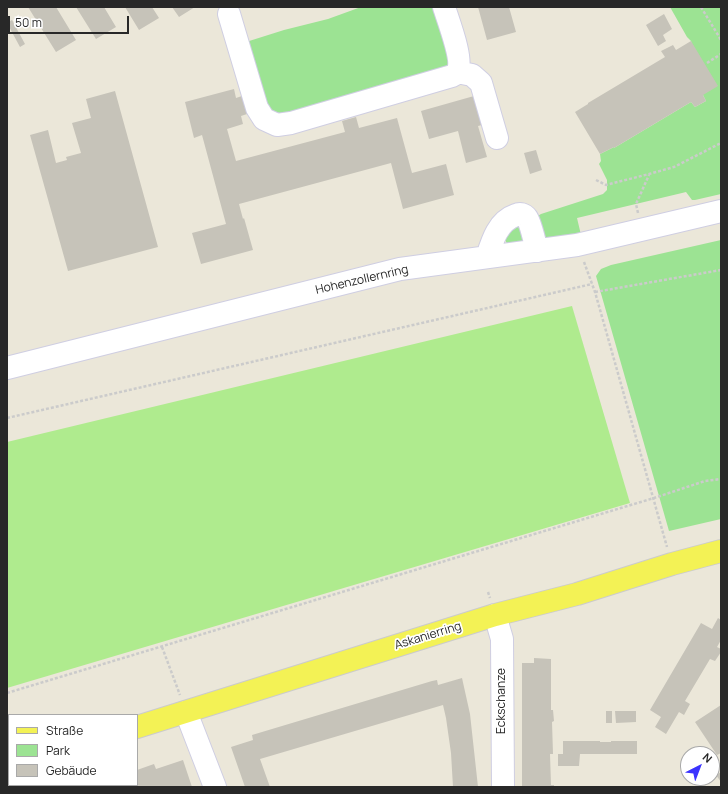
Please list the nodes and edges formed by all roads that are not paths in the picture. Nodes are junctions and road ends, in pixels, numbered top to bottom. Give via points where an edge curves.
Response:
1 (444, 7) edge
2 (230, 14) dead end
3 (457, 72) junction
4 (497, 138) dead end
5 (721, 211) edge
6 (537, 251) junction
7 (487, 257) junction
8 (7, 368) edge
9 (721, 551) edge
10 (495, 615) junction
11 (186, 712) junction
12 (138, 727) edge
13 (215, 787) edge
14 (503, 787) edge

1 - 3 street via 460,62
2 - 3 street via 257,108 264,119 277,126 445,79
3 - 4 street via 472,74 481,83
5 - 6 street, Hohenzollernring via 577,245
6 - 7 street, Hohenzollernring
6 - 7 street via 528,220 518,214 497,231
7 - 8 street, Hohenzollernring via 400,269
9 - 10 main road, Askanierring via 577,594
10 - 11 main road, Askanierring
10 - 14 street, Eckschanze via 502,639
11 - 12 main road, Askanierring
11 - 13 street

